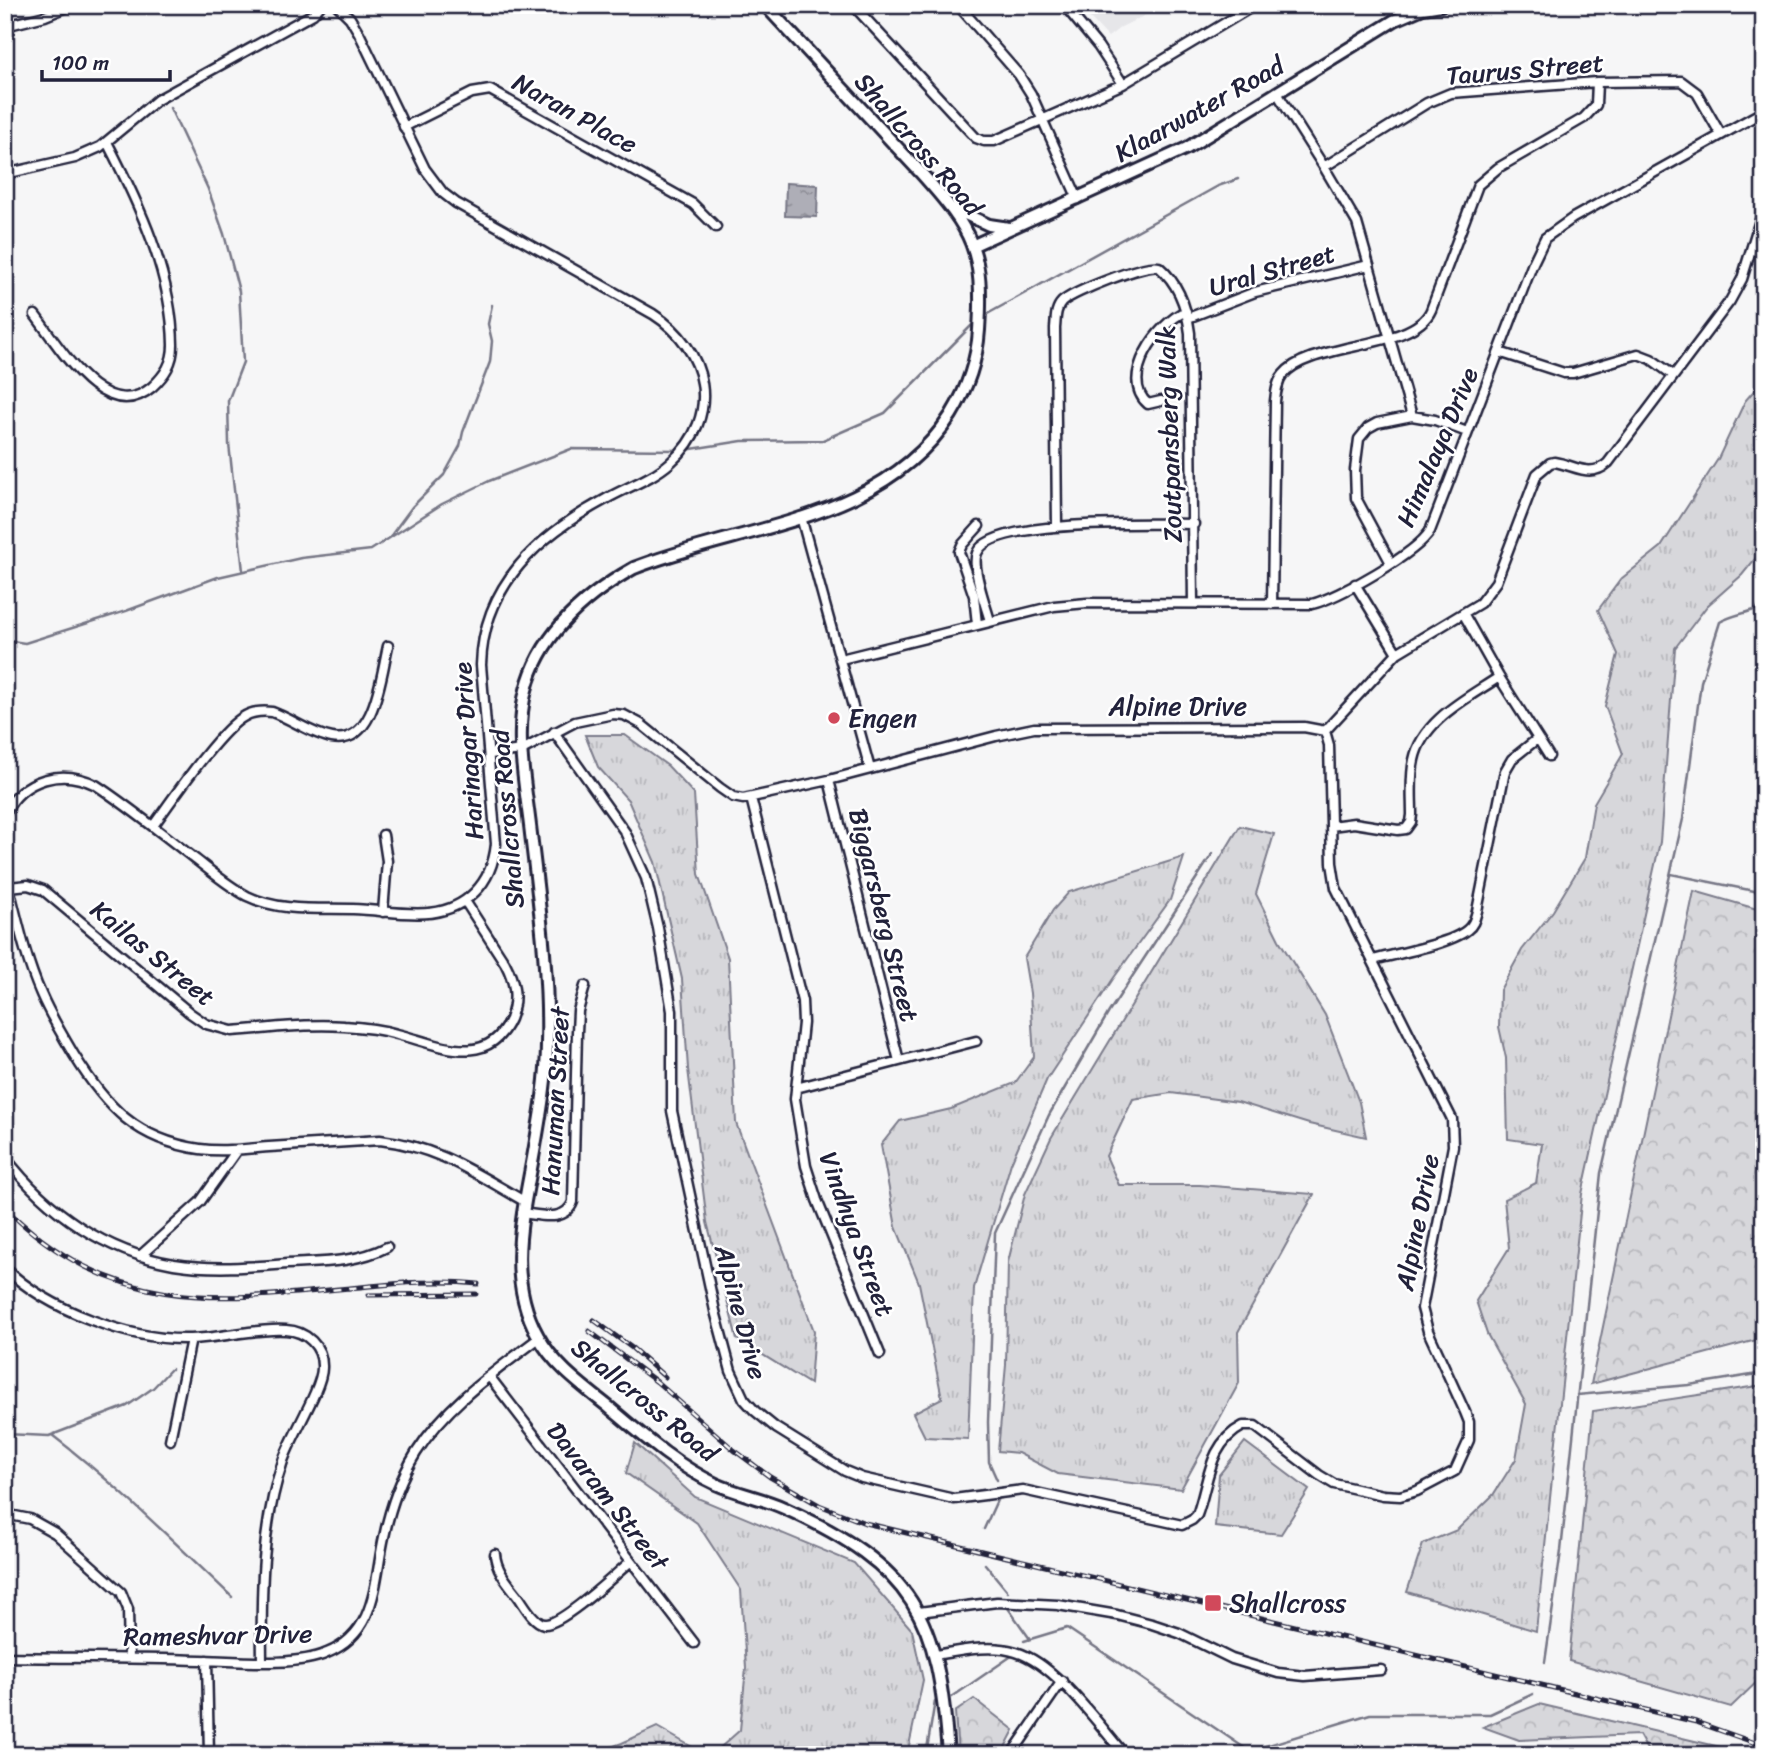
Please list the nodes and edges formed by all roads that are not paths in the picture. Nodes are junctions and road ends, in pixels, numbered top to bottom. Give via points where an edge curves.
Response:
1 (72, 5) edge
2 (321, 5) edge
3 (337, 5) edge
4 (765, 5) edge
5 (853, 5) edge
6 (958, 5) edge
7 (1064, 5) edge
8 (1255, 5) edge
9 (1441, 5) edge
10 (1423, 6) edge
11 (5, 26) edge
12 (1597, 82) junction
13 (1122, 84) junction
14 (1278, 93) junction
15 (1764, 111) edge
16 (1043, 121) junction
17 (404, 127) junction
18 (1721, 135) junction
19 (107, 142) junction
20 (1324, 167) junction
21 (5, 174) edge
22 (1078, 199) junction
23 (950, 206) junction
24 (1764, 207) edge
25 (716, 228) dead end
26 (1011, 228) junction
27 (974, 245) junction
28 (1369, 265) junction
29 (35, 315) dead end
30 (1187, 315) junction
31 (1388, 337) junction
32 (1499, 352) junction
33 (1673, 375) junction
34 (1161, 401) dead end
35 (1412, 416) junction
36 (1467, 432) junction
37 (801, 517) junction
38 (1194, 524) junction
39 (1057, 526) junction
40 (979, 527) dead end
41 (1391, 563) junction
42 (1355, 584) junction
43 (1194, 603) junction
44 (1272, 604) junction
45 (1463, 613) junction
46 (990, 621) junction
47 (976, 624) junction
48 (388, 646) dead end
49 (1397, 653) junction
50 (841, 659) junction
51 (1499, 677) junction
52 (554, 732) junction
53 (1325, 732) junction
54 (1537, 739) junction
55 (522, 750) junction
56 (489, 754) junction
57 (1549, 756) dead end
58 (870, 769) junction
59 (829, 780) junction
60 (751, 798) junction
61 (5, 813) edge
62 (152, 826) junction
63 (1331, 826) junction
64 (383, 835) dead end
65 (5, 872) edge
66 (9, 887) junction
67 (465, 901) junction
68 (383, 912) junction
69 (1373, 960) junction
70 (584, 986) dead end
71 (976, 1041) dead end
72 (898, 1061) junction
73 (796, 1088) junction
74 (237, 1150) junction
75 (5, 1157) edge
76 (524, 1201) junction
77 (522, 1213) junction
78 (387, 1247) dead end
79 (140, 1255) junction
80 (5, 1268) edge
81 (191, 1339) junction
82 (539, 1339) junction
83 (880, 1354) dead end
84 (489, 1376) junction
85 (170, 1440) dead end
86 (5, 1514) edge
87 (495, 1554) dead end
88 (631, 1561) junction
89 (919, 1612) junction
90 (694, 1643) dead end
91 (935, 1655) junction
92 (5, 1657) edge
93 (129, 1658) junction
94 (206, 1660) junction
95 (262, 1661) junction
96 (1381, 1670) dead end
97 (1062, 1681) junction
98 (209, 1755) edge
99 (948, 1755) edge
100 (1011, 1755) edge
101 (1125, 1755) edge

1 - 11 street
2 - 19 street via 313,14 156,100
3 - 17 street, Harinagar Drive via 359,33
4 - 23 street, Shallcross Road
5 - 16 street via 976,138 1003,139
6 - 16 street via 1019,75
7 - 13 street
8 - 13 street
9 - 10 street, Klaarwater Road
10 - 14 street, Klaarwater Road
12 - 18 street, Taurus Street via 1681,80 1697,93
12 - 20 street, Taurus Street via 1462,91 1439,97
12 - 31 street via 1596,104 1584,118 1483,179 1428,318 1418,327
13 - 16 street
14 - 20 street
14 - 22 street, Klaarwater Road via 1187,148
15 - 18 street, Himalaya Drive
16 - 22 street
17 - 25 street, Naran Place via 472,93 490,90 693,204
17 - 56 street, Harinagar Drive via 443,193 668,324 694,355 702,385 698,422 674,460 546,538 497,598 481,650
18 - 32 street, Himalaya Drive via 1545,238
19 - 21 street via 75,158
19 - 29 street via 145,222 164,284 172,361 148,390 134,396 108,395 80,374
20 - 28 street via 1357,223
22 - 26 street, Klaarwater Road
23 - 26 street via 989,225
23 - 27 street, Shallcross Road
24 - 33 street via 1738,288
26 - 27 street, Klaarwater Road
27 - 37 street, Shallcross Road via 980,286 978,343 963,393 944,425 888,480
28 - 30 street, Ural Street
28 - 31 street
30 - 34 street, Ural Street via 1174,316 1164,326 1141,362 1141,395 1148,404
30 - 38 street, Zoutpansberg Walk
30 - 39 street, Zoutpansberg Walk via 1170,278 1153,265 1076,295 1057,310
31 - 35 street
31 - 44 street via 1301,362 1279,380
32 - 33 street via 1564,373 1638,354
32 - 36 street, Himalaya Drive
33 - 45 street via 1602,468 1586,472 1554,462 1537,474 1492,590
35 - 36 street
35 - 41 street via 1368,428 1357,445 1356,499
36 - 41 street, Himalaya Drive via 1430,531 1420,544
37 - 50 street
37 - 55 street, Shallcross Road via 648,562 587,598 551,637 527,684 520,719
38 - 39 street
38 - 43 street, Zoutpansberg Walk
39 - 46 street via 993,538 980,547 976,567
40 - 47 street via 959,552 974,596
41 - 42 street, Himalaya Drive
42 - 44 street, Himalaya Drive via 1311,604
42 - 49 street
43 - 44 street, Himalaya Drive
43 - 46 street, Himalaya Drive via 1070,605
45 - 49 street
45 - 51 street
46 - 47 street, Himalaya Drive
47 - 50 street, Himalaya Drive
48 - 62 street via 374,707 365,725 348,736 333,738 272,712 246,715 223,735
49 - 53 street
50 - 58 street
51 - 54 street
51 - 63 street via 1427,732 1413,762 1411,822 1406,829 1354,823
52 - 55 street
52 - 60 street via 575,722 624,715 733,797
52 - 69 street, Alpine Drive via 625,832 646,878 672,1011 672,1111 715,1311 736,1385 766,1421 862,1478 954,1499 1023,1490 1182,1525 1197,1515 1218,1447 1243,1426 1255,1426 1326,1480 1349,1488 1400,1496 1455,1471 1464,1456 1469,1422 1422,1308 1453,1146 1452,1119
53 - 58 street, Alpine Drive via 1304,727 1034,728
53 - 63 street, Alpine Drive
54 - 57 street
54 - 69 street via 1512,759 1505,772 1471,927 1445,940
55 - 56 street
55 - 76 street, Shallcross Road via 547,1012 543,1093
56 - 67 street, Harinagar Drive via 495,855 486,878
58 - 59 street, Alpine Drive
59 - 60 street, Alpine Drive
59 - 72 street, Biggarsberg Street
60 - 73 street, Vindhya Street via 802,1001
61 - 62 street, Harinagar Drive via 16,796 33,783 73,776 96,785
62 - 68 street, Harinagar Drive via 231,886 267,903
63 - 69 street, Alpine Drive via 1336,888
64 - 68 street via 387,862
65 - 66 street
66 - 67 street, Kailas Street via 28,885 43,890 174,1001 215,1028 343,1026 461,1050 487,1044 502,1032 515,994 505,963
66 - 74 street via 41,996 87,1077 108,1104 130,1124 155,1137 203,1149
67 - 68 street, Harinagar Drive via 430,914
70 - 77 street, Hanuman Street via 578,1011 573,1202 560,1216
71 - 72 street
72 - 73 street
73 - 83 street, Vindhya Street via 796,1111 811,1183
74 - 76 street via 397,1142 437,1153
74 - 79 street via 200,1202
75 - 79 street via 32,1190 71,1222
76 - 77 street, Shallcross Road
77 - 82 street, Shallcross Road via 519,1279
78 - 79 street via 355,1259 250,1267 174,1264
80 - 81 street via 48,1299 90,1318 143,1335
81 - 85 street
81 - 95 street via 293,1330 311,1339 323,1369 284,1459 271,1506 263,1567
82 - 84 street, Rameshvar Drive
82 - 89 street, Shallcross Road via 570,1375 691,1471 732,1491 782,1507 866,1554 897,1580
84 - 88 street, Davaram Street
84 - 95 street, Rameshvar Drive via 439,1422 401,1482 389,1514 372,1605 361,1629 325,1655
86 - 93 street via 30,1519 55,1533 121,1592 128,1609
87 - 88 street via 508,1583 544,1624 567,1615
88 - 90 street, Davaram Street
89 - 91 street, Shallcross Road
89 - 96 street via 997,1602 1058,1605 1152,1624 1232,1659 1278,1673 1305,1676
91 - 97 street via 984,1649 1016,1652
91 - 99 street, Shallcross Road
92 - 93 street, Rameshvar Drive
93 - 94 street, Rameshvar Drive
94 - 95 street, Rameshvar Drive
94 - 98 street
97 - 100 street
97 - 101 street

